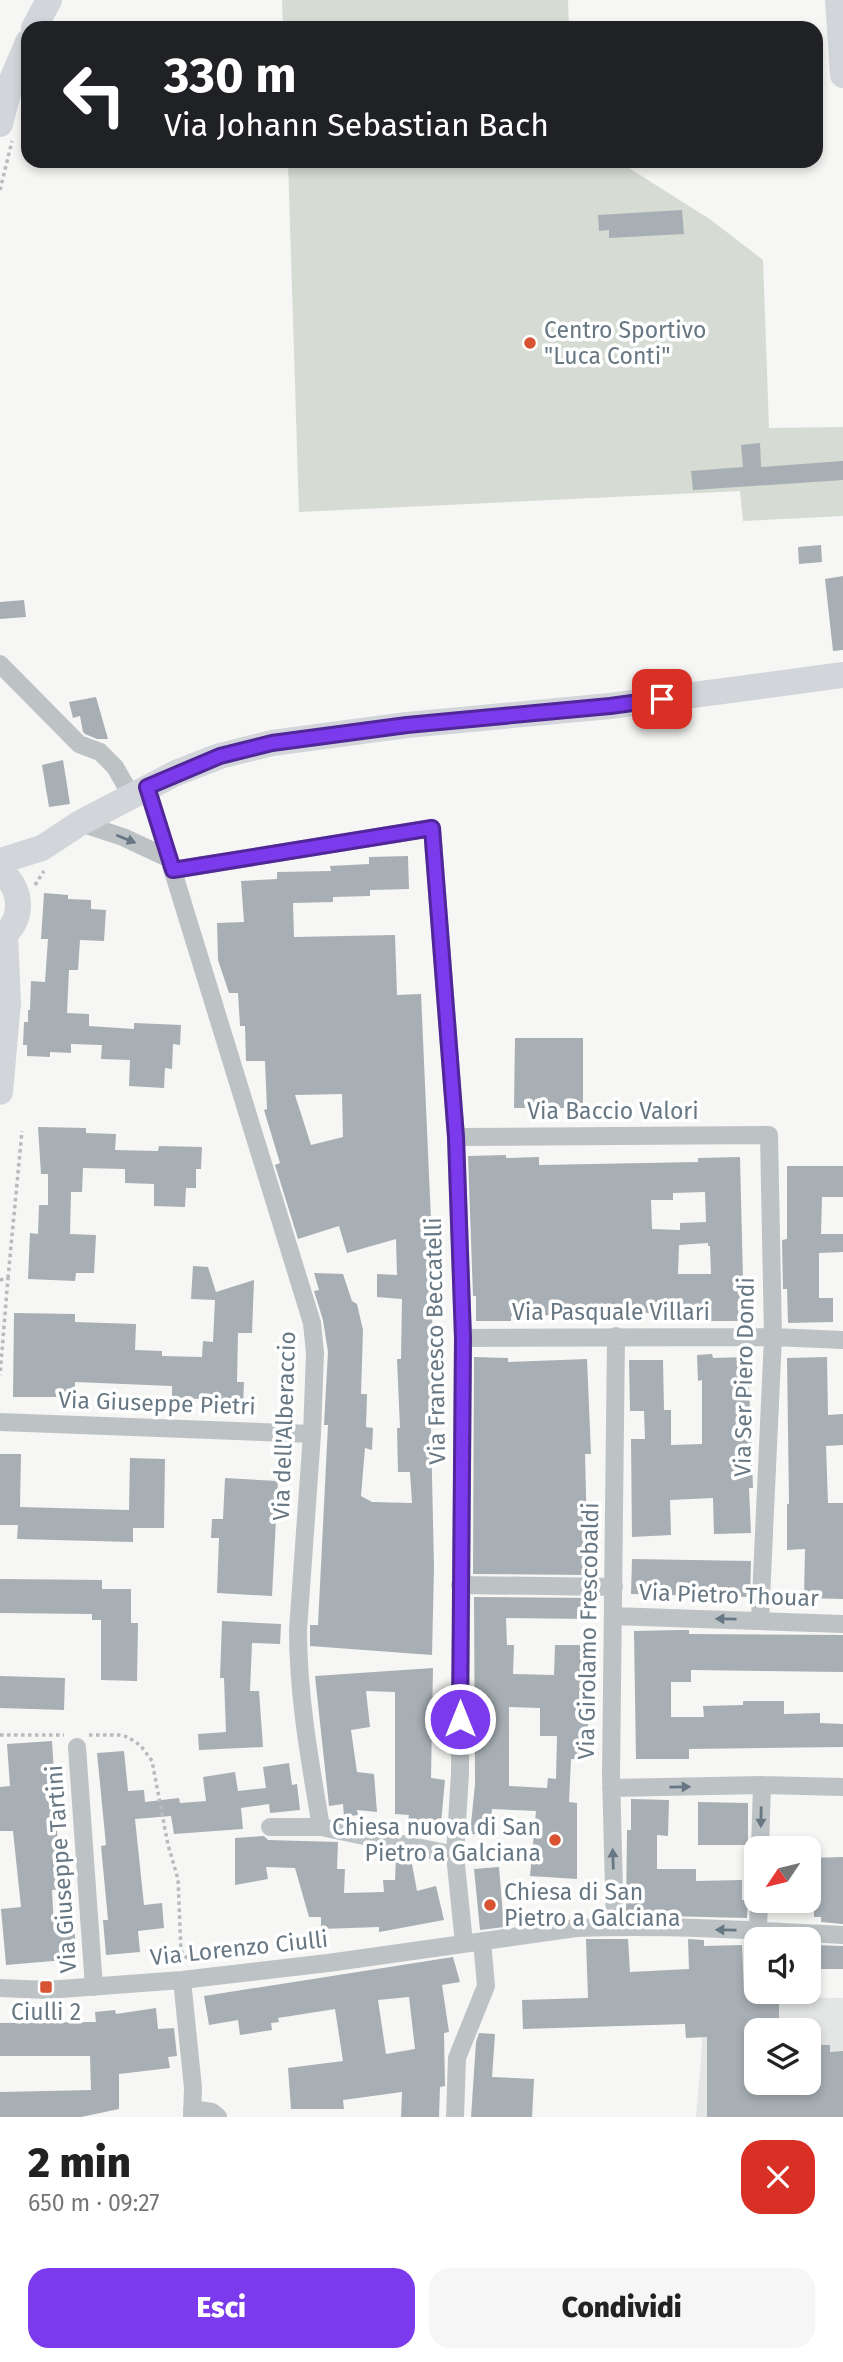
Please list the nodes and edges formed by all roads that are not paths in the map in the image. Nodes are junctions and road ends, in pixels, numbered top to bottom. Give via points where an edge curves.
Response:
1 (49, 0) edge
2 (838, 0) edge
3 (38, 21) edge
4 (21, 58) edge
5 (843, 75) edge
6 (0, 124) edge
7 (0, 664) edge
8 (843, 675) edge
9 (139, 791) junction
10 (80, 823) junction
11 (42, 848) junction
12 (0, 861) edge
13 (172, 864) junction
14 (0, 870) edge
15 (18, 894) junction
16 (3, 937) edge
17 (4, 980) edge
18 (0, 1092) edge
19 (769, 1135) joint
20 (456, 1137) junction
21 (616, 1336) junction
22 (773, 1337) junction
23 (463, 1338) junction
24 (843, 1340) edge
25 (0, 1422) edge
26 (312, 1434) junction
27 (460, 1585) junction
28 (614, 1587) junction
29 (614, 1616) junction
30 (760, 1620) junction
31 (843, 1624) edge
32 (74, 1739) road end
33 (762, 1785) junction
34 (843, 1787) edge
35 (611, 1788) junction
36 (270, 1827) dead end
37 (321, 1827) junction
38 (760, 1836) edge
39 (455, 1855) junction
40 (615, 1927) junction
41 (744, 1930) edge
42 (821, 1934) edge
43 (843, 1935) edge
44 (482, 1941) junction
45 (464, 1943) junction
46 (182, 1980) junction
47 (94, 1987) junction
48 (0, 1988) edge
49 (192, 2113) edge
50 (218, 2117) edge
51 (455, 2117) edge

1 - 3 street
2 - 5 street
4 - 6 street
7 - 9 street, Via dell'Alberaccio via 79,744 100,752
8 - 9 street via 272,743 220,756
9 - 10 street
9 - 13 street, Via dell'Alberaccio
10 - 11 street
10 -> 13 street via 123,837
11 - 12 street
11 - 15 street
13 - 20 street, Via Francesco Beccatelli via 432,828
13 - 26 street, Via dell'Alberaccio via 309,1307 314,1337
14 - 15 street
15 - 16 street via 15,919
16 - 17 street
17 - 18 street via 8,1003
19 - 20 street, Via Baccio Valori
19 - 22 street, Via Ser Piero Dondi
20 - 23 street, Via Francesco Beccatelli
21 - 22 street, Via Pasquale Villari
21 - 23 street, Via Pasquale Villari
21 - 28 street, Via Girolamo Frescobaldi
22 - 24 street, Via Pasquale Villari
22 - 30 street, Via Ser Piero Dondi
23 - 27 street, Via Francesco Beccatelli
25 - 26 street, Via Giuseppe Pietri
26 - 37 street, Via dell'Alberaccio via 298,1662
27 - 28 street
27 - 39 street, Via Francesco Beccatelli
28 - 29 street, Via Girolamo Frescobaldi
30 -> 29 street, Via Pietro Thouar
29 - 35 street, Via Girolamo Frescobaldi
30 - 31 street, Via Pietro Thouar
32 - 47 street, Via Giuseppe Tartini
33 - 34 street
35 -> 33 street
33 -> 38 street
40 -> 35 street, Via Girolamo Frescobaldi
36 - 37 street
37 - 39 street
39 - 45 street, Via Francesco Beccatelli
41 -> 40 street, Via Lorenzo Ciulli
40 - 44 street, Via Lorenzo Ciulli
42 - 43 street, Via Lorenzo Ciulli
44 - 45 street, Via Lorenzo Ciulli
44 - 51 street via 486,1986 457,2058
45 - 46 street, Via Lorenzo Ciulli
46 - 47 street, Via Lorenzo Ciulli
46 - 49 street
47 - 48 street, Via Lorenzo Ciulli
49 - 50 street via 212,2112

